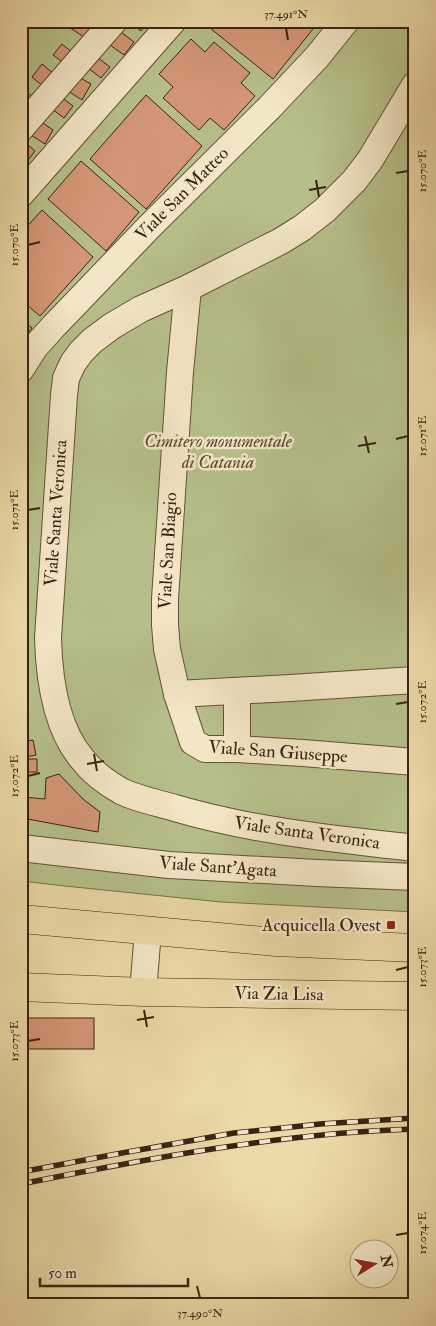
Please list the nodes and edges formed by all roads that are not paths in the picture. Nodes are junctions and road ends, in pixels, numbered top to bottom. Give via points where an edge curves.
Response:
1 (114, 21) edge
2 (173, 21) edge
3 (346, 21) edge
4 (414, 89) edge
5 (21, 128) edge
6 (21, 194) edge
7 (188, 288) junction
8 (21, 369) edge
9 (415, 680) edge
10 (237, 691) junction
11 (177, 694) junction
12 (237, 749) junction
13 (415, 762) edge
14 (21, 848) edge
15 (415, 848) edge
16 (415, 877) edge
17 (21, 919) edge
18 (148, 931) junction
19 (415, 948) edge
20 (21, 987) edge
21 (143, 992) junction
22 (415, 996) edge

1 - 5 street
2 - 6 street
3 - 8 street, Viale San Matteo via 269,108 53,327
4 - 7 street, Viale Santa Veronica via 370,160 325,210 281,241
7 - 11 street, Viale San Biagio via 164,625
7 - 15 street, Viale Santa Veronica via 112,326 81,352 66,378 48,638 53,692 64,727 78,753 96,773 122,791 138,797 196,814 269,829
9 - 10 street
10 - 11 street
10 - 12 street
11 - 12 street, Viale San Giuseppe via 193,742 205,749
12 - 13 street, Viale San Giuseppe
14 - 16 street, Viale Sant'Agata via 169,865
17 - 18 main road
18 - 19 main road via 276,942
18 - 21 street
20 - 21 main road, Via Zia Lisa
21 - 22 main road, Via Zia Lisa

